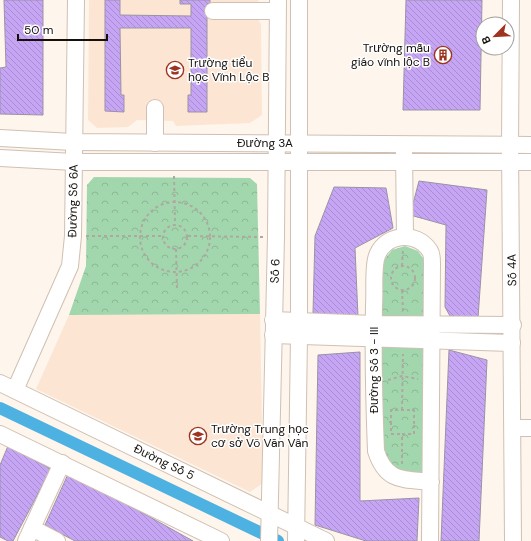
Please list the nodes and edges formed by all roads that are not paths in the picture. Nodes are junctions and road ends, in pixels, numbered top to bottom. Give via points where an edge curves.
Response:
1 (76, 0) edge
2 (299, 0) edge
3 (511, 0) edge
4 (278, 5) edge
5 (213, 11) dead end
6 (155, 108) dead end
7 (0, 138) edge
8 (73, 142) junction
9 (155, 143) junction
10 (174, 143) junction
11 (275, 143) junction
12 (298, 143) junction
13 (405, 144) junction
14 (510, 145) junction
15 (531, 145) edge
16 (0, 158) edge
17 (74, 162) junction
18 (174, 162) junction
19 (276, 162) junction
20 (300, 162) junction
21 (403, 162) junction
22 (511, 162) junction
23 (531, 162) edge
24 (405, 236) junction
25 (433, 324) junction
26 (513, 325) junction
27 (273, 328) junction
28 (299, 328) junction
29 (374, 332) junction
30 (433, 341) junction
31 (512, 342) junction
32 (0, 383) edge
33 (15, 390) junction
34 (513, 428) junction
35 (531, 428) edge
36 (1, 437) edge
37 (62, 463) junction
38 (431, 482) junction
39 (270, 513) junction
40 (296, 534) edge
41 (28, 535) edge
42 (213, 539) edge
43 (57, 541) edge
44 (269, 541) edge
45 (326, 541) edge
46 (430, 541) edge
47 (513, 541) edge

1 - 8 street, Đường Số 6A
2 - 12 street, Số 6
3 - 14 street, Số 4A
4 - 5 street
4 - 11 street, Số 6
6 - 9 street
7 - 8 street, Đường 3A
8 - 9 street, Đường 3A
8 - 17 street, Đường Số 6A
9 - 10 street, Đường 3A
10 - 11 street, Đường 3A
10 - 18 street
11 - 12 street, Đường 3A
11 - 19 street, Số 6
12 - 13 street, Đường 3A
12 - 20 street, Số 6
13 - 14 street, Đường 3A
13 - 21 street
14 - 15 street, Đường 3A
14 - 22 street, Số 4A
16 - 17 street, Đường 3A
17 - 18 street, Đường 3A
17 - 33 street, Đường Số 6A via 70,266
18 - 19 street, Đường 3A
19 - 20 street, Đường 3A
19 - 27 street, Số 6
20 - 21 street, Đường 3A
20 - 28 street, Số 6
21 - 22 street, Đường 3A
21 - 24 street
22 - 23 street, Đường 3A
22 - 26 street, Số 4A
24 - 25 street via 418,240 430,251
24 - 29 street, Đường Số 3 - III via 391,239 380,248 376,260
25 - 26 street
25 - 29 street via 403,324
25 - 30 street
26 - 31 street, Số 4A
27 - 28 street
27 - 39 street, Số 6
28 - 29 street
28 - 40 street, Số 6
29 - 30 street via 403,340
29 - 38 street, Đường Số 3 - III via 376,451 381,465 390,474 401,479
30 - 31 street
30 - 38 street
31 - 34 street, Số 4A
32 - 33 street, Đường Số 5
33 - 39 street, Đường Số 5
34 - 35 street
34 - 47 street, Số 4A
36 - 37 street
37 - 41 street
37 - 42 street
38 - 46 street
39 - 40 street, Đường Số 5
39 - 44 street, Số 6
40 - 45 street, Đường Số 5
41 - 43 street

